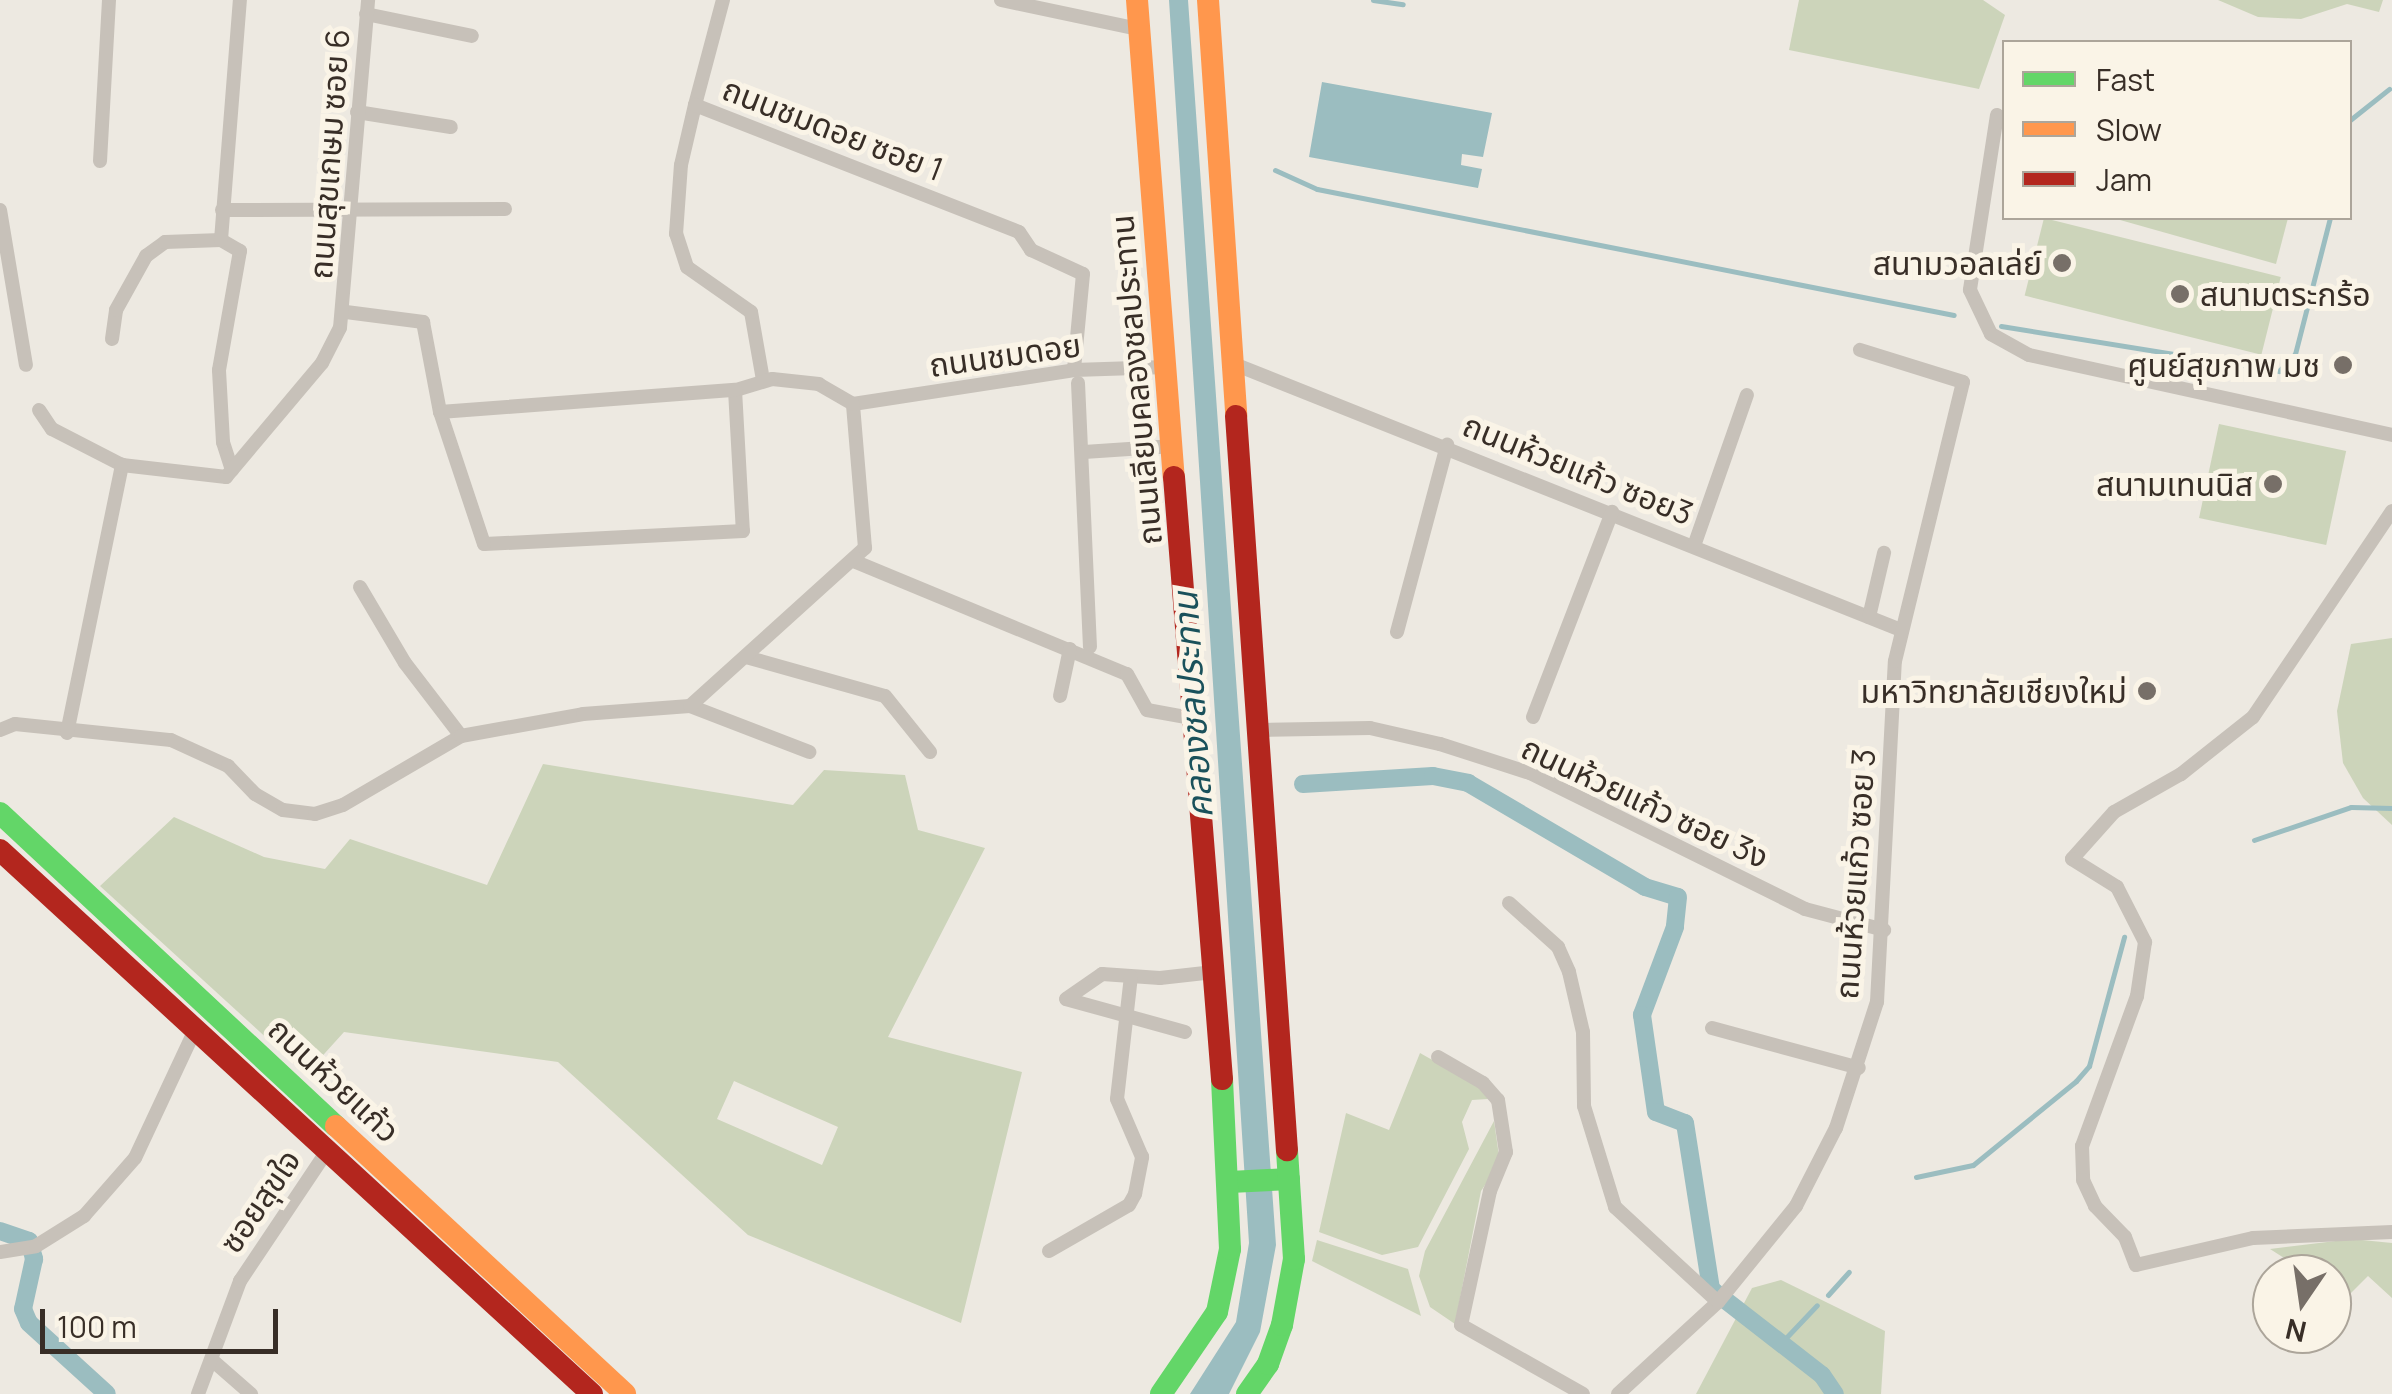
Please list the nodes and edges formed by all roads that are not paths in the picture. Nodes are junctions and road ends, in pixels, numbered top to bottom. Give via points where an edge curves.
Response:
1 (109, 0) edge
2 (240, 0) edge
3 (723, 0) edge
4 (1001, 0) edge
5 (1137, 0) edge
6 (1208, 0) edge
7 (367, 7) edge
8 (1139, 29) junction
9 (472, 36) dead end
10 (695, 105) junction
11 (357, 112) junction
12 (1998, 116) dead end
13 (451, 126) dead end
14 (100, 161) dead end
15 (348, 207) junction
16 (505, 209) dead end
17 (0, 210) edge
18 (222, 210) junction
19 (221, 240) junction
20 (346, 312) junction
21 (112, 339) dead end
22 (1860, 350) dead end
23 (1234, 364) junction
24 (26, 365) dead end
25 (1166, 367) junction
26 (1076, 376) junction
27 (763, 380) junction
28 (734, 390) junction
29 (1747, 395) dead end
30 (852, 404) junction
31 (39, 410) dead end
32 (440, 412) junction
33 (2391, 433) edge
34 (1446, 445) junction
35 (1174, 446) junction
36 (1084, 452) junction
37 (122, 466) junction
38 (232, 470) junction
39 (2392, 510) edge
40 (1612, 512) junction
41 (1694, 546) junction
42 (1884, 553) dead end
43 (856, 562) junction
44 (360, 587) dead end
45 (1868, 617) junction
46 (1900, 630) junction
47 (1397, 632) dead end
48 (1090, 647) dead end
49 (1070, 649) junction
50 (746, 657) junction
51 (1060, 696) dead end
52 (690, 706) junction
53 (1533, 717) dead end
54 (1198, 720) junction
55 (0, 730) edge
56 (1261, 730) junction
57 (67, 734) junction
58 (461, 736) junction
59 (809, 752) dead end
60 (930, 752) dead end
61 (0, 814) edge
62 (0, 850) edge
63 (1509, 904) dead end
64 (1884, 930) junction
65 (1214, 972) junction
66 (1132, 977) junction
67 (1127, 1019) junction
68 (1712, 1028) dead end
69 (195, 1030) junction
70 (1186, 1032) dead end
71 (1438, 1056) dead end
72 (1859, 1068) junction
73 (343, 1133) junction
74 (327, 1152) junction
75 (1284, 1180) junction
76 (1236, 1182) junction
77 (2392, 1232) edge
78 (1049, 1251) dead end
79 (0, 1252) edge
80 (1718, 1302) junction
81 (212, 1360) junction
82 (1622, 1393) edge
83 (198, 1394) edge
84 (251, 1394) edge
85 (592, 1394) edge
86 (624, 1394) edge
87 (1161, 1394) edge
88 (1247, 1394) edge
89 (1583, 1394) edge

1 - 14 street
2 - 18 street
3 - 10 street
4 - 8 street
5 - 8 main road, ถนนเลียบคลองชลประทาน
6 - 23 main road
7 - 9 street
7 - 11 street, ถนนสุขเกษม ซอย 6
8 - 25 main road, ถนนเลียบคลองชลประทาน
10 - 26 street, ถนนชมดอย ซอย 1 via 1019,232 1031,250 1083,274
10 - 27 street, ถนนชมดอย ซอย 1 via 681,164 676,234 687,267 751,312
11 - 13 street
11 - 15 street, ถนนสุขเกษม ซอย 6
12 - 33 street via 1970,290 1990,334 2029,356
15 - 16 street
15 - 18 street
15 - 20 street, ถนนสุขเกษม ซอย 6
17 - 24 street
18 - 19 street
19 - 21 street via 165,242 146,256 116,310
19 - 38 street via 240,251 219,370 223,442
20 - 32 street via 422,322
20 - 38 street via 322,362
22 - 46 street, ถนนห้วยแก้ว ซอย 3 via 1963,382
23 - 34 street, ถนนห้วยแก้ว ซอย3
23 - 56 main road
25 - 26 street, ถนนชมดอย
25 - 35 main road, ถนนเลียบคลองชลประทาน
26 - 30 street, ถนนชมดอย
26 - 36 street
27 - 28 street
27 - 30 street via 820,384
28 - 32 street
28 - 32 street via 743,531 484,544
29 - 41 street
30 - 43 street via 866,535
31 - 37 street via 52,429
34 - 40 street, ถนนห้วยแก้ว ซอย3
34 - 47 street
35 - 36 street
35 - 54 main road, ถนนเลียบคลองชลประทาน
36 - 48 street
37 - 38 street via 207,478
37 - 57 street
39 - 77 street via 2253,717 2181,774 2114,812 2072,859 2117,887 2145,942 2137,996 2082,1146 2083,1180 2136,1265 2253,1238
40 - 41 street, ถนนห้วยแก้ว ซอย3
40 - 53 street
41 - 45 street, ถนนห้วยแก้ว ซอย3
42 - 45 street
43 - 49 street
43 - 50 street
44 - 58 street via 405,664
45 - 46 street, ถนนห้วยแก้ว ซอย3
46 - 64 street, ถนนห้วยแก้ว ซอย 3
49 - 51 street
49 - 54 street via 1128,674 1147,710
50 - 52 street
50 - 60 street via 885,696
52 - 58 street via 583,714
52 - 59 street
54 - 65 main road, ถนนเลียบคลองชลประทาน
55 - 57 street via 15,724
56 - 64 street, ถนนห้วยแก้ว ซอย 3ง via 1370,728 1530,773 1805,909
56 - 75 main road
57 - 58 street via 172,740 228,766 283,810 315,814 343,806
61 - 73 main road, ถนนห้วยแก้ว
62 - 69 main road, ถนนห้วยแก้ว
63 - 80 street via 1558,947 1569,972 1583,1032 1584,1106 1615,1207
64 - 72 street, ถนนห้วยแก้ว ซอย 3 via 1877,1002
65 - 66 street
65 - 76 main road, ถนนเลียบคลองชลประทาน
66 - 67 street
66 - 67 street via 1102,974 1066,999
67 - 70 street
67 - 78 street via 1118,1099 1142,1157 1134,1194 1128,1205
68 - 72 street
69 - 74 main road, ถนนห้วยแก้ว
69 - 79 street via 135,1158 84,1216 29,1250
71 - 89 street via 1498,1100 1506,1152 1490,1192 1462,1326
72 - 80 street, ถนนห้วยแก้ว ซอย 3 via 1796,1206
73 - 74 main road
73 - 86 main road, ถนนห้วยแก้ว
74 - 81 street, ซอยสุขใจ via 240,1281
74 - 85 main road, ถนนห้วยแก้ว
75 - 76 main road
75 - 88 main road via 1289,1294 1268,1364
76 - 87 main road, ถนนเลียบคลองชลประทาน via 1217,1312
80 - 82 street, ถนนห้วยแก้ว ซอย 3
81 - 83 street, ซอยสุขใจ
81 - 84 street

